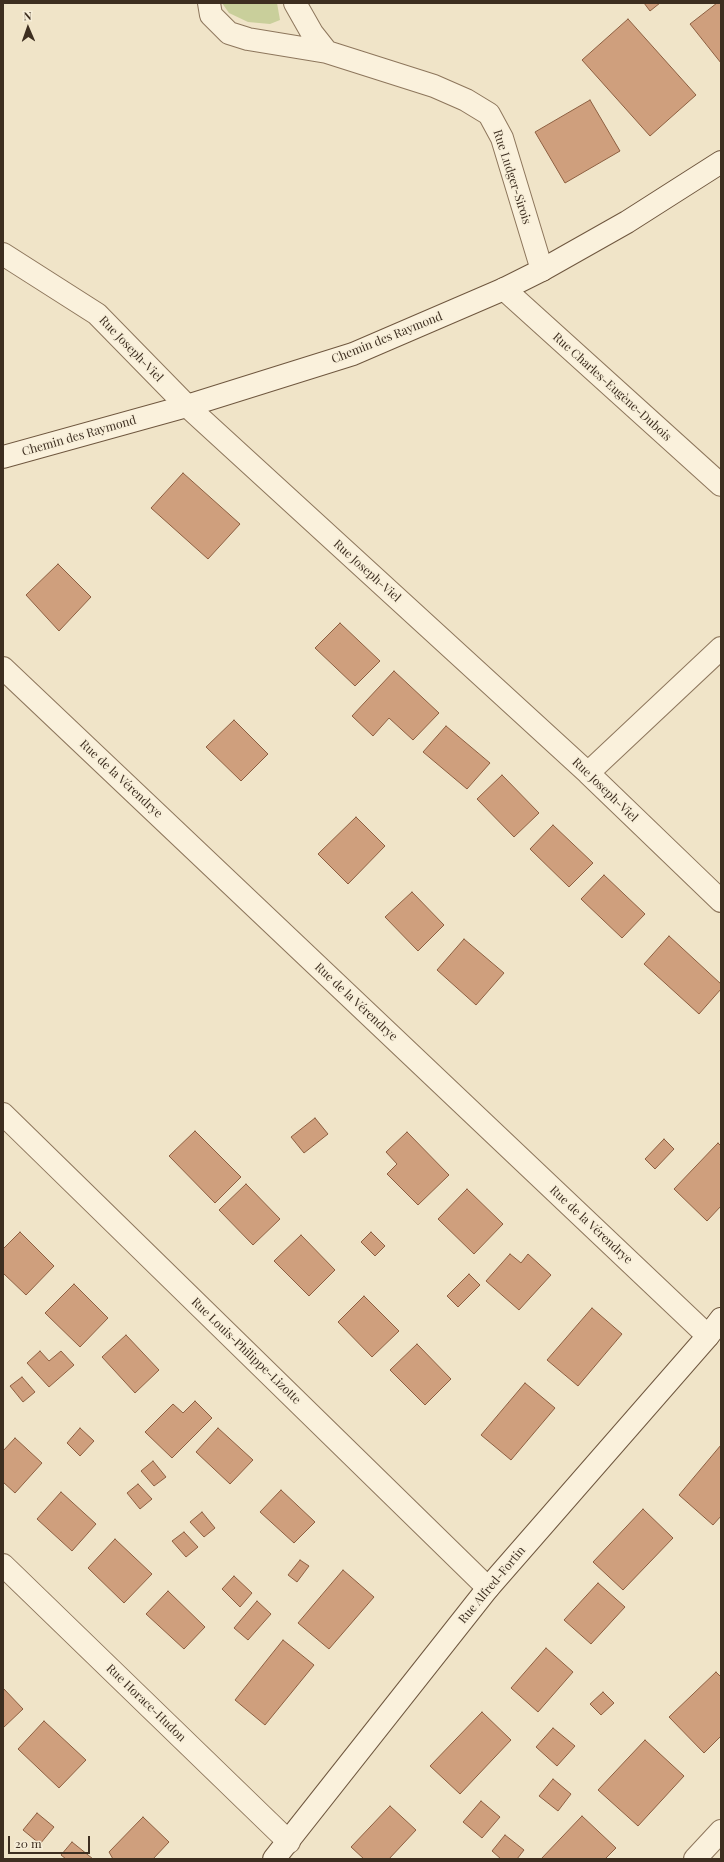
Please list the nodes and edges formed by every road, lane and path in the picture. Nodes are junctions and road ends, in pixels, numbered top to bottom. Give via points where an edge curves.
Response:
1 (209, 3) edge
2 (295, 3) edge
3 (327, 52) junction
4 (721, 162) edge
5 (3, 254) edge
6 (542, 270) junction
7 (504, 289) junction
8 (187, 406) junction
9 (3, 457) edge
10 (721, 485) edge
11 (721, 648) edge
12 (3, 668) edge
13 (588, 773) junction
14 (721, 901) edge
15 (3, 1114) edge
16 (721, 1319) edge
17 (708, 1336) junction
18 (3, 1565) edge
19 (488, 1588) junction
20 (721, 1831) edge
21 (289, 1842) junction
22 (274, 1859) edge
23 (695, 1859) edge

1 - 3 street, Rue Ludger-Sirois via 211,15 229,32 248,39
2 - 3 street via 312,33
3 - 6 street, Rue Ludger-Sirois via 434,86 466,100 489,114 502,138
4 - 6 street, Chemin des Raymond via 627,222
5 - 8 street, Rue Joseph-Viel via 97,314
6 - 7 street, Chemin des Raymond
7 - 8 street, Chemin des Raymond via 353,354
7 - 10 street, Rue Charles-Eugène-Dubois
8 - 9 street, Chemin des Raymond
8 - 13 street, Rue Joseph-Viel
11 - 13 street
12 - 17 street, Rue de la Vérendrye
13 - 14 street, Rue Joseph-Viel
15 - 19 street, Rue Louis-Philippe-Lizotte
16 - 17 street, Rue Alfred-Fortin
17 - 19 street, Rue Alfred-Fortin
18 - 21 street, Rue Horace-Hudon
19 - 21 street, Rue Alfred-Fortin
20 - 23 street
21 - 22 street, Rue Alfred-Fortin

